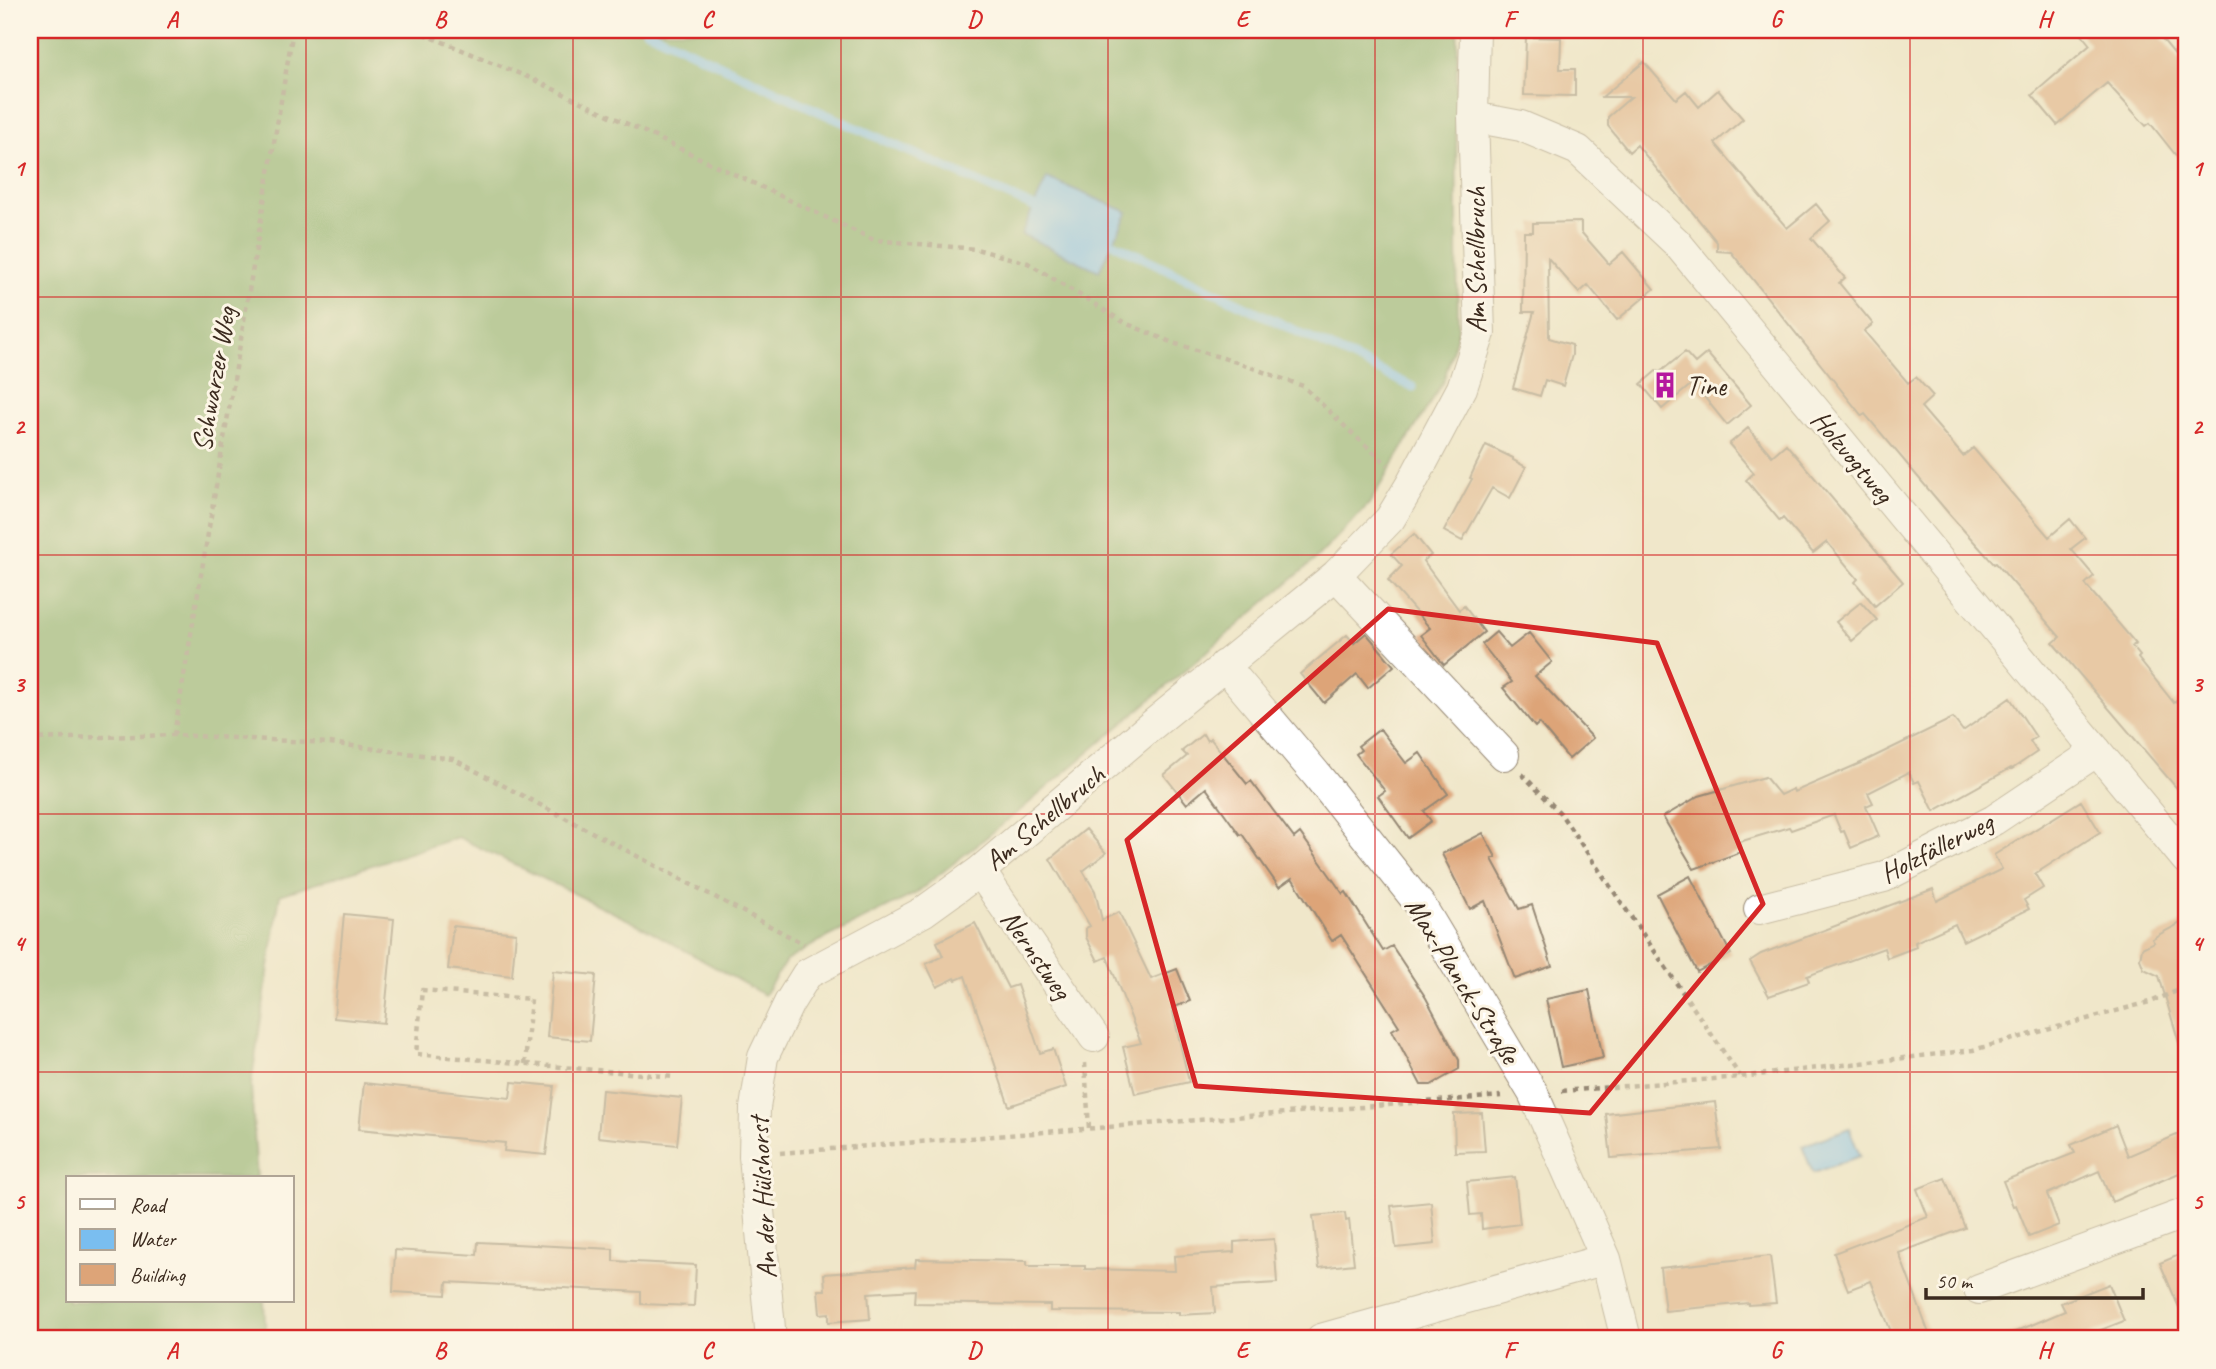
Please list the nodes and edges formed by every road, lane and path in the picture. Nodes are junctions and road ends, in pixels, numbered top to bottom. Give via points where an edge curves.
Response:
1 (293, 30) edge
2 (414, 30) edge
3 (1475, 30) edge
4 (1473, 117) junction
5 (1411, 484) junction
6 (1336, 575) junction
7 (1224, 665) junction
8 (174, 735) junction
9 (30, 739) edge
10 (2097, 751) junction
11 (1504, 755) joint
12 (2186, 859) edge
13 (980, 872) junction
14 (1759, 909) dead end
15 (833, 959) junction
16 (2186, 986) edge
17 (1088, 1028) joint
18 (763, 1057) joint
19 (525, 1064) junction
20 (674, 1077) dead end
21 (1740, 1077) junction
22 (1533, 1093) junction
23 (1089, 1129) junction
24 (754, 1156) junction
25 (2186, 1213) edge
26 (1606, 1259) junction
27 (1979, 1289) dead end
28 (771, 1339) edge
29 (1321, 1339) edge
30 (1626, 1339) edge

1 - 8 path, Schwarzer Weg
2 - 5 path via 530,78 874,240 976,249 1028,263 1125,323 1303,386
3 - 4 street, Am Schellbruch
4 - 5 street, Am Schellbruch via 1480,333 1462,388
4 - 10 street, Holzvogtweg via 1521,126 1578,150 1677,243
5 - 6 street, Am Schellbruch via 1390,519
6 - 7 street, Am Schellbruch
6 - 11 street
7 - 13 street, Am Schellbruch
7 - 22 street, Max-Planck-Straße via 1421,906
8 - 9 path
8 - 15 path via 330,743 453,759
10 - 12 street, Holzvogtweg
10 - 14 street, Holzfällerweg via 1994,820 1884,877
11 - 21 path via 1560,813
13 - 15 street, Am Schellbruch via 923,912
13 - 17 street, Nernstweg
15 - 18 street, Am Schellbruch via 807,974
16 - 21 path via 2153,1001 1973,1050
17 - 23 path
18 - 24 street, An der Hülshorst
19 - 19 path via 416,1054 422,990 531,999
19 - 20 path
21 - 22 path
22 - 23 path
22 - 26 street, Max-Planck-Straße
23 - 24 path
24 - 28 street, An der Hülshorst
25 - 27 street
26 - 29 street
26 - 30 street, Max-Planck-Straße

